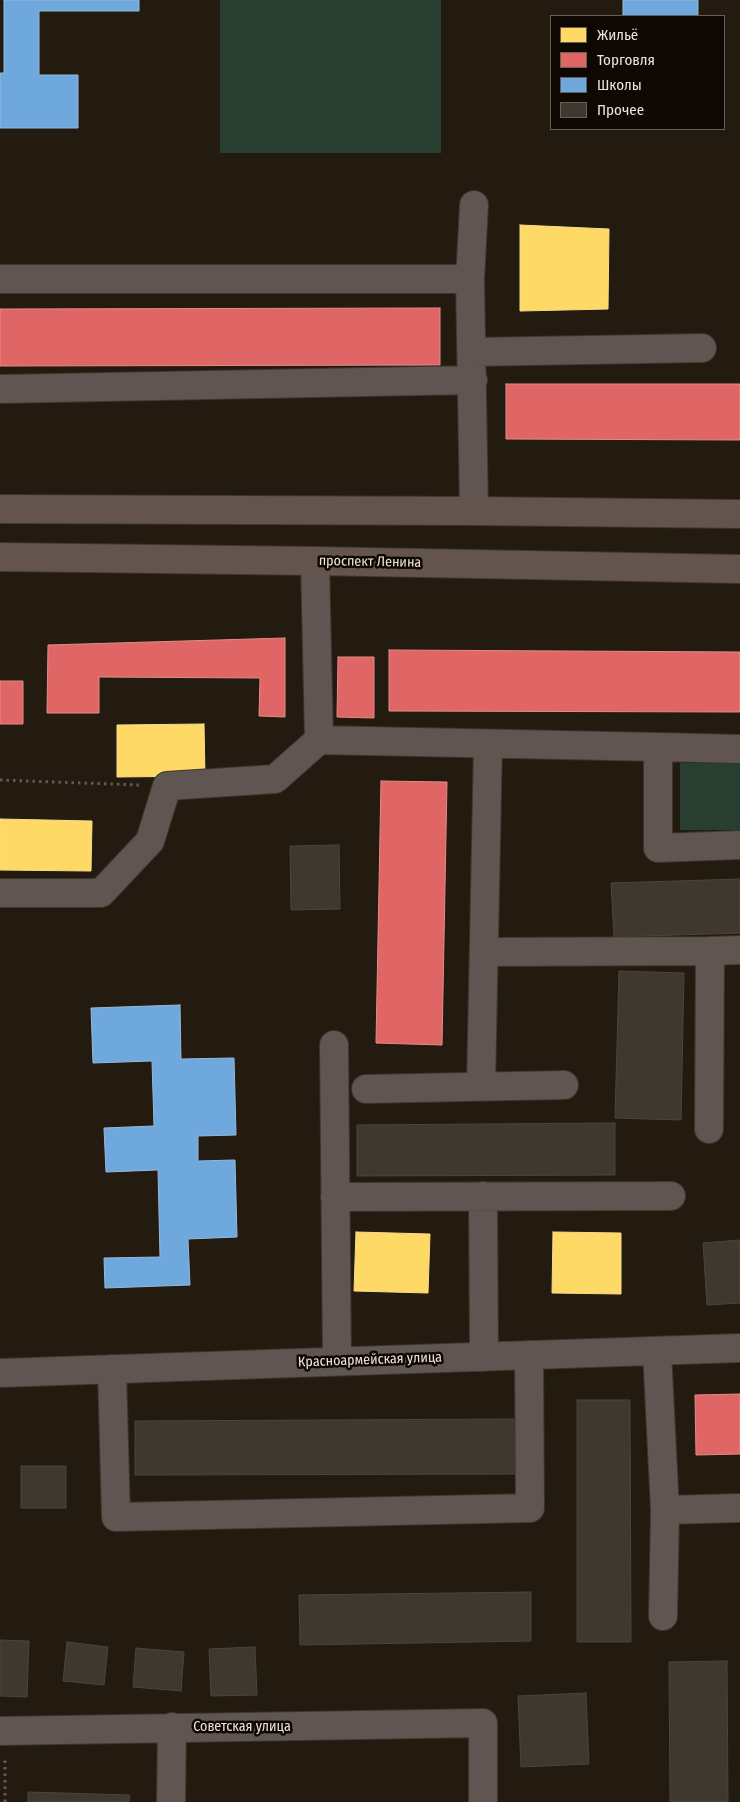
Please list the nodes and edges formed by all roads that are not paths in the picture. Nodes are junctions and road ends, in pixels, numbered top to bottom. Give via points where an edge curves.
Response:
1 (474, 205) dead end
2 (0, 279) edge
3 (470, 279) junction
4 (702, 348) dead end
5 (472, 352) junction
6 (473, 380) junction
7 (0, 389) edge
8 (0, 509) edge
9 (474, 511) junction
10 (740, 514) edge
11 (0, 557) edge
12 (315, 561) junction
13 (740, 569) edge
14 (319, 740) junction
15 (488, 744) junction
16 (658, 748) junction
17 (740, 749) edge
18 (740, 845) edge
19 (0, 893) edge
20 (740, 950) edge
21 (710, 951) junction
22 (484, 952) junction
23 (334, 1045) dead end
24 (564, 1085) dead end
25 (481, 1086) junction
26 (366, 1089) dead end
27 (709, 1129) dead end
28 (483, 1196) junction
29 (671, 1196) dead end
30 (336, 1197) junction
31 (740, 1348) edge
32 (657, 1351) junction
33 (529, 1355) junction
34 (484, 1357) junction
35 (337, 1362) junction
36 (112, 1369) junction
37 (0, 1373) edge
38 (740, 1508) edge
39 (665, 1510) junction
40 (663, 1616) dead end
41 (172, 1727) junction
42 (3, 1731) edge
43 (171, 1802) edge
44 (483, 1802) edge

1 - 3 street
2 - 3 street
3 - 5 street
4 - 5 street
5 - 6 street
6 - 7 street
6 - 9 street
8 - 9 main road
9 - 10 main road
11 - 12 main road, проспект Ленина
12 - 13 main road, проспект Ленина
12 - 14 street
14 - 15 street
14 - 19 street via 275,779 167,786 150,841 101,893
15 - 16 street
15 - 22 street
16 - 17 street
16 - 18 street via 658,848
20 - 21 street
21 - 22 street
21 - 27 street
22 - 25 street
23 - 30 street
24 - 25 street
25 - 26 street
28 - 29 street
28 - 30 street
28 - 34 street
30 - 35 street
31 - 32 street, Красноармейская улица
32 - 33 street, Красноармейская улица
32 - 39 street
33 - 34 street, Красноармейская улица
33 - 36 street via 530,1508 116,1517
34 - 35 street, Красноармейская улица
35 - 36 street, Красноармейская улица
36 - 37 street, Красноармейская улица
38 - 39 street
39 - 40 street
41 - 42 street, Советская улица
41 - 43 street
41 - 44 street, Советская улица via 483,1724

